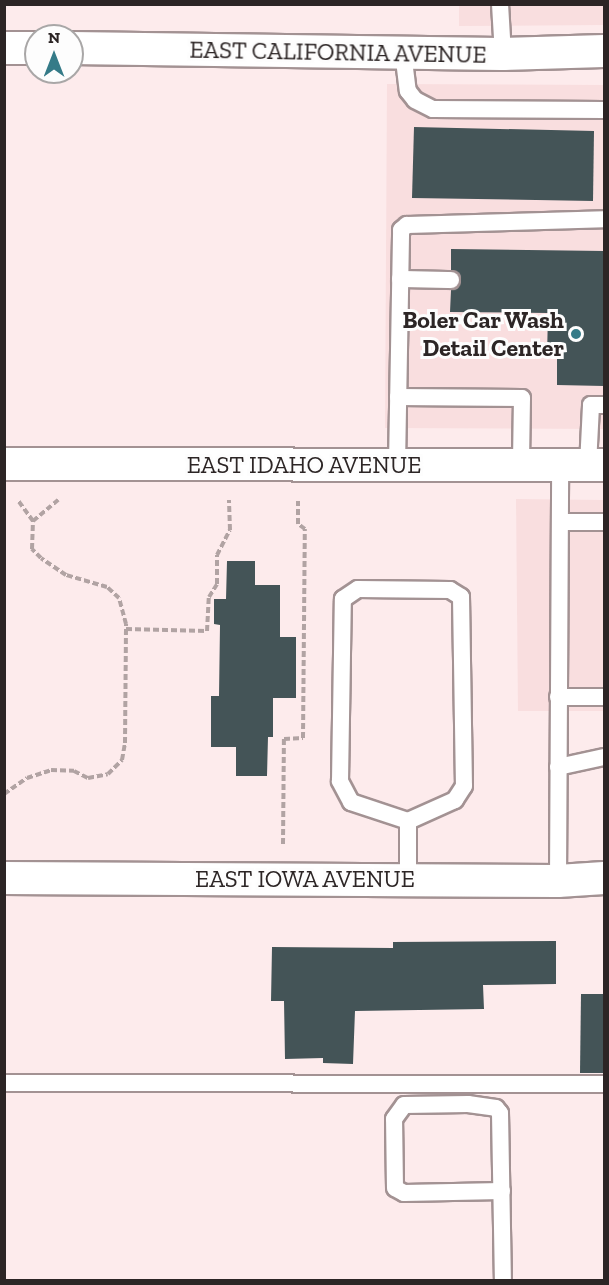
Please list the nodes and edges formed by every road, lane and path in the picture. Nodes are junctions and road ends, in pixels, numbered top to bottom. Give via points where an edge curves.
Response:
1 (500, 4) edge
2 (4, 48) edge
3 (24, 48) edge
4 (84, 48) edge
5 (604, 51) edge
6 (403, 52) junction
7 (503, 54) junction
8 (604, 110) edge
9 (604, 219) edge
10 (400, 279) junction
11 (451, 280) dead end
12 (398, 397) junction
13 (604, 405) edge
14 (4, 464) edge
15 (397, 465) junction
16 (522, 465) junction
17 (584, 465) edge
18 (18, 500) dead end
19 (58, 500) dead end
20 (229, 500) dead end
21 (298, 501) dead end
22 (33, 521) junction
23 (560, 522) junction
24 (604, 522) edge
25 (126, 629) junction
26 (558, 697) junction
27 (604, 697) edge
28 (604, 757) edge
29 (558, 767) junction
30 (4, 794) edge
31 (408, 821) junction
32 (283, 844) dead end
33 (4, 878) edge
34 (604, 878) edge
35 (408, 880) junction
36 (558, 880) junction
37 (4, 1083) edge
38 (604, 1084) edge
39 (502, 1191) junction
40 (503, 1281) edge

1 - 7 lane
2 - 3 street
4 - 6 street, EAST CALIFORNIA AVENUE
5 - 7 street, EAST CALIFORNIA AVENUE
6 - 7 street, EAST CALIFORNIA AVENUE
6 - 8 lane via 408,91 415,100 433,109
9 - 10 lane via 406,225 401,230
10 - 11 lane
10 - 12 lane
12 - 15 lane
12 - 16 lane via 522,398
13 - 17 lane via 591,405
14 - 15 street, EAST IDAHO AVENUE
15 - 16 street, EAST IDAHO AVENUE
16 - 17 street, EAST IDAHO AVENUE
17 - 23 lane
18 - 22 path
19 - 22 path
20 - 25 path via 230,530 217,555 217,584 208,597 207,631
21 - 32 path via 298,524 305,528 303,738 284,739
22 - 25 path via 32,549 66,575 107,587 119,598
23 - 24 lane
23 - 26 lane
25 - 30 path via 126,743 122,760 108,774 88,778 74,771 51,770 27,778
26 - 27 lane
26 - 29 lane
28 - 29 lane
29 - 36 lane
31 - 31 lane via 455,800 464,786 461,597 450,590 358,589 343,599 340,781 351,802
31 - 35 lane
33 - 35 street, EAST IOWA AVENUE
34 - 36 street, EAST IOWA AVENUE
35 - 36 street, EAST IOWA AVENUE
37 - 38 lane
39 - 39 lane via 500,1113 496,1108 468,1104 404,1105 394,1119 395,1188 404,1193
39 - 40 lane

